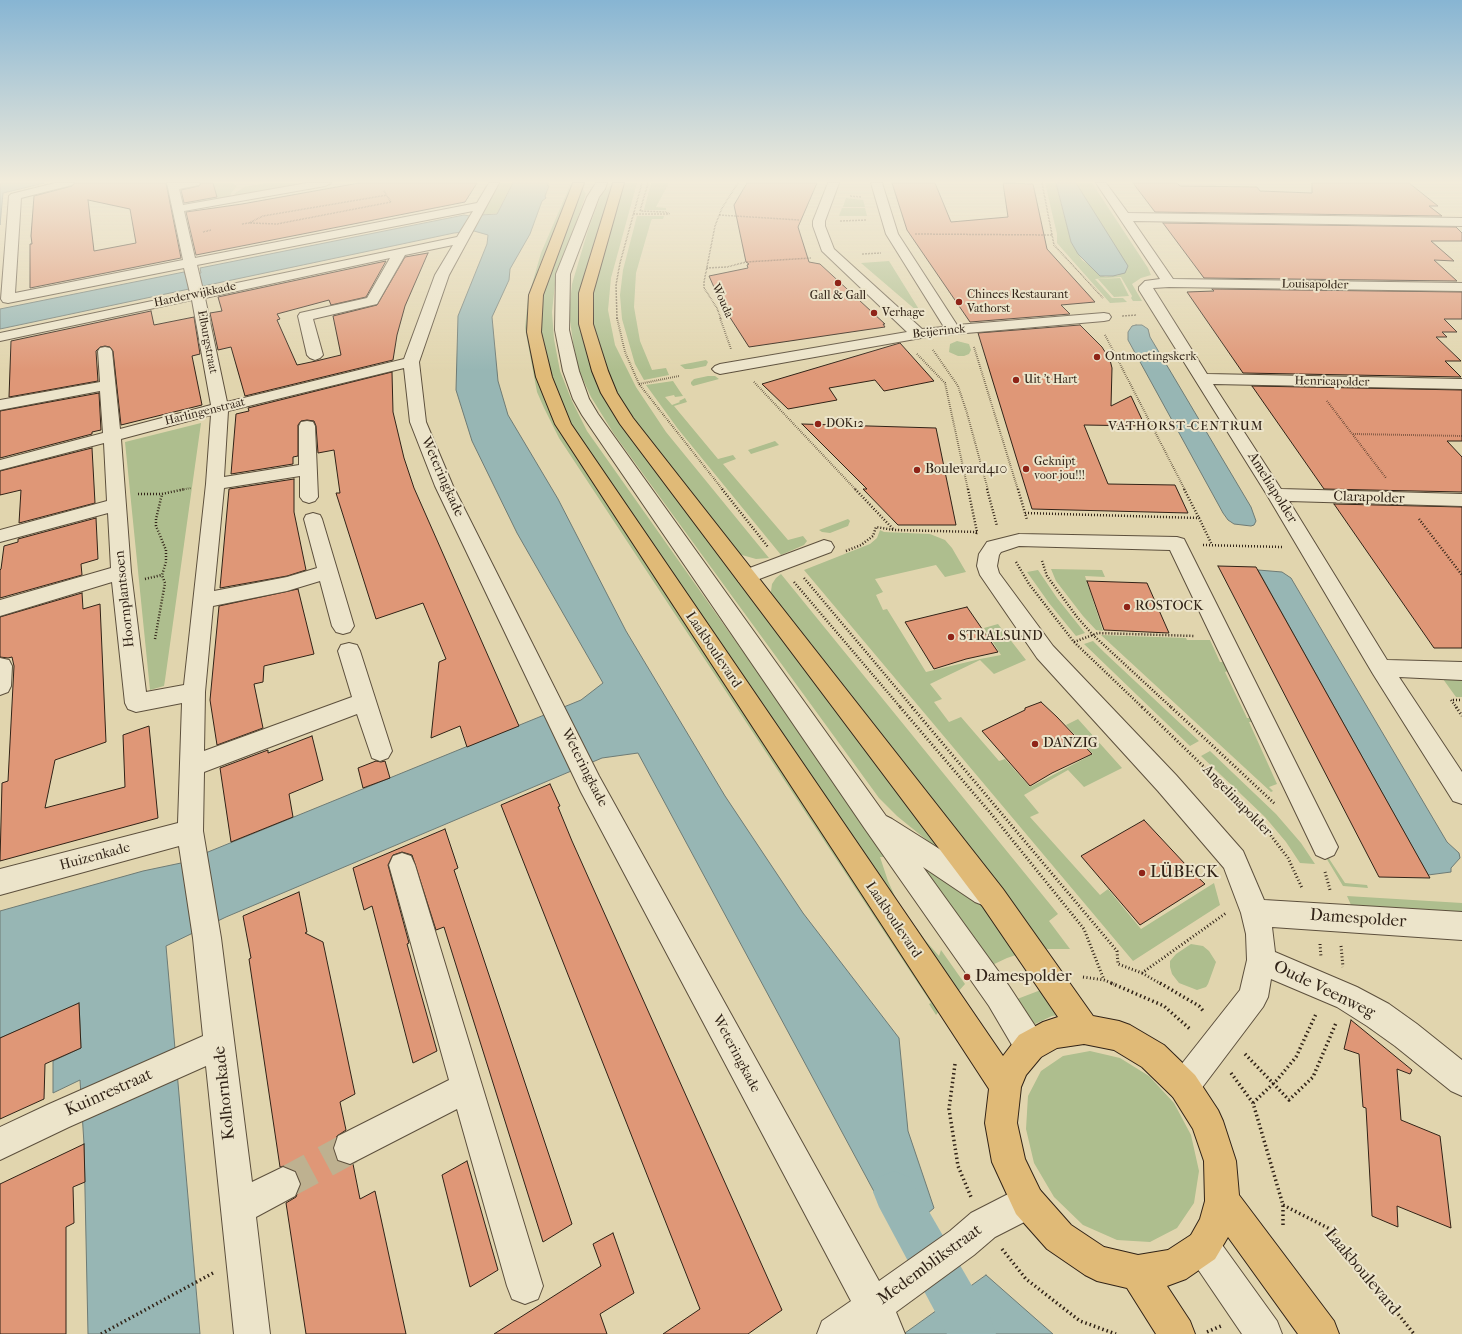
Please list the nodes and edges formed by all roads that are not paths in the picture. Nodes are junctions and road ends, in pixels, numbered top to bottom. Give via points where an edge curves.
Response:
1 (10, 245) edge
2 (186, 245) edge
3 (324, 245) edge
4 (433, 245) edge
5 (458, 245) edge
6 (556, 245) edge
7 (572, 245) edge
8 (600, 245) edge
9 (826, 245) edge
10 (899, 245) edge
11 (1144, 245) edge
12 (400, 252) junction
13 (194, 279) junction
14 (1169, 283) junction
15 (1462, 287) edge
16 (6, 291) edge
17 (1104, 318) road end
18 (953, 330) junction
19 (918, 334) junction
20 (0, 336) edge
21 (104, 350) dead end
22 (315, 355) dead end
23 (411, 362) junction
24 (720, 369) dead end
25 (107, 377) junction
26 (1203, 379) junction
27 (1462, 384) edge
28 (0, 394) edge
29 (0, 405) edge
30 (220, 408) junction
31 (308, 426) dead end
32 (112, 436) junction
33 (0, 465) edge
34 (308, 469) junction
35 (215, 484) junction
36 (1276, 495) junction
37 (309, 497) dead end
38 (1462, 500) edge
39 (116, 502) junction
40 (313, 519) dead end
41 (0, 536) edge
42 (832, 550) road end
43 (121, 572) junction
44 (328, 572) junction
45 (746, 577) junction
46 (203, 601) junction
47 (0, 608) edge
48 (343, 626) dead end
49 (349, 651) dead end
50 (1381, 668) junction
51 (1462, 671) edge
52 (194, 692) junction
53 (365, 702) junction
54 (380, 751) dead end
55 (192, 766) junction
56 (1462, 793) edge
57 (874, 822) junction
58 (192, 842) junction
59 (1325, 847) dead end
60 (402, 865) dead end
61 (0, 882) edge
62 (993, 898) junction
63 (1242, 911) junction
64 (1462, 926) edge
65 (1261, 960) junction
66 (1084, 1028) junction
67 (219, 1045) junction
68 (1030, 1046) junction
69 (1462, 1080) edge
70 (468, 1086) junction
71 (1005, 1086) junction
72 (1184, 1086) junction
73 (0, 1144) edge
74 (350, 1148) tunnel mouth
75 (283, 1184) tunnel mouth
76 (1222, 1200) junction
77 (1028, 1202) junction
78 (238, 1208) junction
79 (1203, 1248) junction
80 (1138, 1273) junction
81 (525, 1286) dead end
82 (880, 1320) edge
83 (1256, 1323) edge
84 (252, 1334) edge
85 (835, 1334) edge
86 (1177, 1334) edge
87 (1321, 1334) edge

1 - 16 street
2 - 13 street, Elburgstraat
3 - 13 street
4 - 12 street, Harderwijkkade
5 - 23 street, Weteringkade via 442,275
6 - 71 main road, Laakboulevard via 548,260 536,295 534,332 544,377 563,424
7 - 57 street, Laakboulevard via 564,274 562,330 571,371 581,399
8 - 45 main road, Laakboulevard via 586,293 586,324 609,393 626,420
9 - 19 street via 832,256
10 - 18 street
11 - 14 street
12 - 13 street, Harderwijkkade
12 - 22 street via 372,301 305,316
13 - 16 street
13 - 20 street, Harderwijkkade
13 - 30 street, Elburgstraat
14 - 15 street, Louisapolder
14 - 26 street, Ameliapolder via 1150,284 1146,287
17 - 18 street, Beijerinck
18 - 19 street, Beijerinck
19 - 24 street, Beijerinck via 737,363
21 - 25 street, Hoornplantsoen
23 - 30 street, Harlingenstraat
23 - 82 street, Weteringkade via 418,422 444,486 590,784
25 - 28 street
25 - 29 street
25 - 32 street, Hoornplantsoen
26 - 27 street, Henricapolder
26 - 36 street, Ameliapolder
30 - 32 street, Harlingenstraat
30 - 35 street
31 - 34 street
32 - 33 street, Harlingenstraat
32 - 39 street, Hoornplantsoen
34 - 35 street
34 - 37 street
35 - 46 street
36 - 38 street, Clarapolder
36 - 50 street, Ameliapolder
39 - 41 street
39 - 43 street, Hoornplantsoen
40 - 44 street
42 - 45 street
43 - 47 street
43 - 52 street, Hoornplantsoen via 136,703
44 - 46 street via 287,584
44 - 48 street
45 - 62 main road, Laakboulevard
46 - 52 street
49 - 53 street
50 - 51 street
50 - 56 street, Ameliapolder
52 - 55 street
53 - 54 street
53 - 55 street
55 - 58 street
57 - 62 street, Laakboulevard
57 - 68 street, Laakboulevard via 999,996
58 - 61 street, Huizenkade
58 - 67 street, Kolhornkade via 207,938
59 - 63 street via 1178,544 1019,540 1001,537 989,554 987,566 990,575 1045,652 1167,783 1234,860
60 - 70 street
62 - 66 main road, Laakboulevard
63 - 64 street, Damespolder
63 - 65 street via 1260,934
65 - 69 street, Oude Veenweg via 1347,997 1378,1015
65 - 72 street via 1253,997
66 - 68 main road via 1054,1033
66 - 72 main road via 1119,1036 1153,1056
67 - 73 street, Kuinrestraat
67 - 78 street, Kolhornkade
68 - 71 main road via 1015,1064
70 - 74 street
70 - 81 street
71 - 77 main road via 1001,1123 1009,1162
72 - 76 main road via 1207,1121 1220,1161
75 - 78 street
76 - 79 main road via 1215,1226
76 - 87 main road
77 - 80 main road via 1059,1237 1097,1263
77 - 82 street, Medemblikstraat via 973,1234 903,1285
78 - 84 street, Kolhornkade
79 - 80 main road via 1174,1267
79 - 83 street
80 - 86 main road
82 - 85 street, Medemblikstraat

